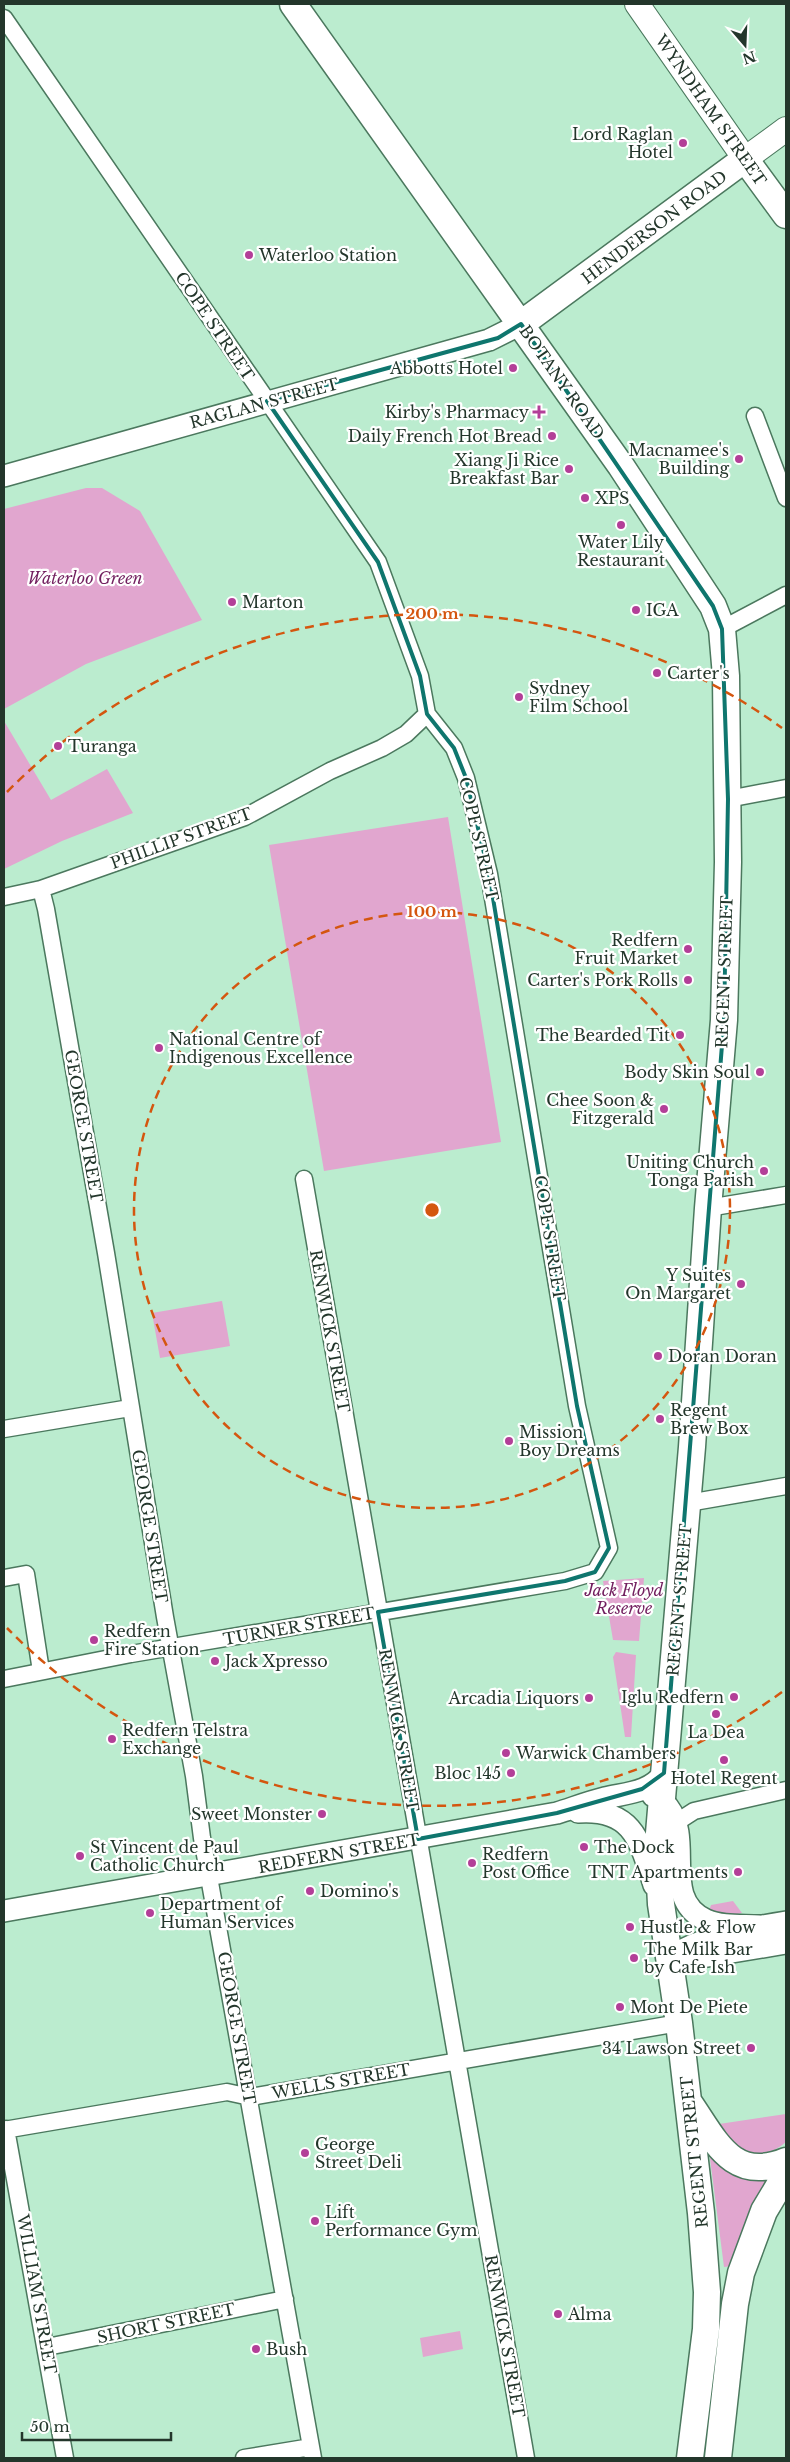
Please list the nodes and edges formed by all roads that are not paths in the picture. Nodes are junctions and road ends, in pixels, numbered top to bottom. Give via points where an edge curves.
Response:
1 (293, 4) edge
2 (637, 4) edge
3 (4, 18) edge
4 (786, 130) edge
5 (745, 159) junction
6 (786, 215) edge
7 (521, 324) junction
8 (267, 401) junction
9 (755, 416) dead end
10 (4, 476) edge
11 (786, 498) edge
12 (786, 595) edge
13 (722, 629) junction
14 (427, 714) junction
15 (786, 788) edge
16 (728, 799) junction
17 (41, 889) junction
18 (4, 897) edge
19 (304, 1179) dead end
20 (786, 1196) edge
21 (708, 1208) junction
22 (130, 1408) junction
23 (4, 1429) edge
24 (786, 1486) edge
25 (688, 1503) junction
26 (595, 1572) joint
27 (4, 1578) edge
28 (378, 1612) junction
29 (170, 1648) junction
30 (41, 1672) junction
31 (4, 1679) edge
32 (664, 1773) junction
33 (786, 1790) edge
34 (614, 1796) junction
35 (662, 1799) junction
36 (557, 1813) junction
37 (677, 1822) junction
38 (418, 1839) junction
39 (209, 1875) junction
40 (661, 1904) junction
41 (4, 1911) edge
42 (786, 1922) edge
43 (759, 1926) junction
44 (786, 1943) edge
45 (670, 1957) junction
46 (679, 2023) junction
47 (458, 2060) junction
48 (250, 2097) junction
49 (687, 2099) junction
50 (5, 2129) edge
51 (786, 2161) edge
52 (786, 2174) edge
53 (285, 2299) junction
54 (47, 2347) junction
55 (312, 2453) edge
56 (65, 2458) edge
57 (244, 2458) edge
58 (526, 2458) edge
59 (690, 2458) edge
60 (718, 2458) edge

1 - 7 main road, BOTANY ROAD
2 - 5 main road, WYNDHAM STREET
3 - 8 street, COPE STREET
4 - 5 main road, HENDERSON ROAD
5 - 6 main road, WYNDHAM STREET
5 - 7 main road, HENDERSON ROAD
7 - 8 street, RAGLAN STREET via 489,340
7 - 13 main road, BOTANY ROAD via 714,606
8 - 10 street, RAGLAN STREET
8 - 14 street, COPE STREET via 378,562 420,676
9 - 11 street
12 - 13 street
13 - 16 main road, BOTANY ROAD
14 - 17 street, PHILLIP STREET via 406,734 382,748 330,771 245,817
14 - 26 street, COPE STREET via 454,748 481,833 577,1406 609,1548
15 - 16 street
16 - 21 main road, REGENT STREET via 724,1020
17 - 18 street, PHILLIP STREET
17 - 22 street, GEORGE STREET
19 - 28 street, RENWICK STREET
20 - 21 street
21 - 25 main road, REGENT STREET
22 - 23 street
22 - 29 street, GEORGE STREET
24 - 25 street
25 - 32 main road, REGENT STREET
26 - 28 street, TURNER STREET via 565,1581
27 - 30 street via 26,1574
28 - 29 street, TURNER STREET
28 - 38 street, RENWICK STREET
29 - 30 street, TURNER STREET
29 - 39 street, GEORGE STREET
30 - 31 street, TURNER STREET
32 - 34 street, REDFERN STREET via 646,1787
32 - 35 main road, REGENT STREET
33 - 37 street via 694,1811
34 - 35 street, REDFERN STREET
34 - 36 street, REDFERN STREET
35 - 37 street
35 - 40 main road, REGENT STREET via 658,1845
36 - 38 street, REDFERN STREET
36 - 40 street via 600,1812 612,1815 628,1826 640,1845
37 - 43 street via 680,1886 691,1910 714,1923
38 - 39 street, REDFERN STREET
38 - 47 street, RENWICK STREET
39 - 41 street, REDFERN STREET
39 - 48 street, GEORGE STREET
40 - 45 main road, REGENT STREET
42 - 43 street
43 - 45 street via 699,1943
44 - 45 street via 702,1957
45 - 46 main road, REGENT STREET
46 - 47 street, WELLS STREET
46 - 49 main road, REGENT STREET
47 - 48 street, WELLS STREET
47 - 58 street, RENWICK STREET
48 - 50 street, WELLS STREET via 227,2092
48 - 53 street, GEORGE STREET
49 - 51 main road via 732,2159 753,2168
49 - 59 main road, REGENT STREET via 707,2292 706,2329
50 - 54 street, WILLIAM STREET
52 - 60 main road via 764,2211 741,2273
53 - 54 street, SHORT STREET
53 - 55 street, GEORGE STREET
54 - 56 street, WILLIAM STREET
55 - 57 street

